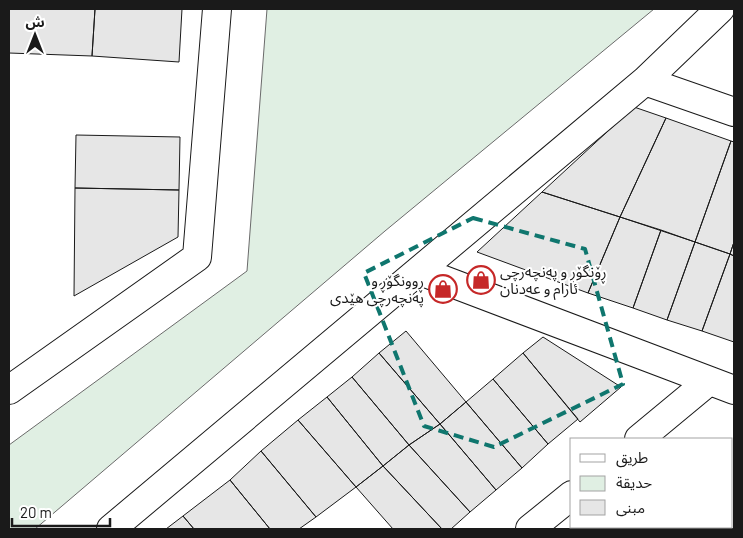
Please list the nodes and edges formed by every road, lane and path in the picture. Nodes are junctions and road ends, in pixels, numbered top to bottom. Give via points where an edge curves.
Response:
1 (217, 9) edge
2 (720, 9) edge
3 (645, 81) junction
4 (734, 112) edge
5 (420, 271) junction
6 (722, 386) edge
7 (9, 390) edge
8 (641, 438) edge
9 (570, 497) edge
10 (111, 529) edge
11 (530, 529) edge

1 - 7 street via 197,257
2 - 3 street
3 - 4 street
3 - 5 street
5 - 6 street
5 - 10 street
6 - 8 street
9 - 11 street

